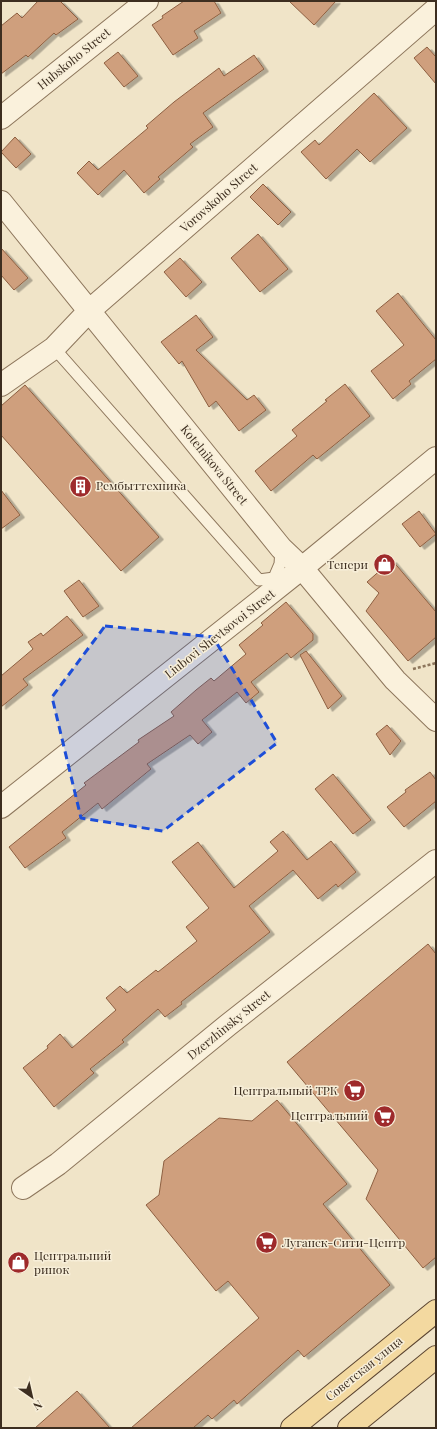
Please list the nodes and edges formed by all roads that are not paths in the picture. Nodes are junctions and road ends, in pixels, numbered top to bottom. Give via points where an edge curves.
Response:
1 (147, 1) edge
2 (436, 9) edge
3 (1, 118) edge
4 (1, 202) edge
5 (90, 310) junction
6 (54, 348) junction
7 (1, 385) edge
8 (436, 458) edge
9 (281, 548) junction
10 (302, 568) junction
11 (436, 720) edge
12 (1, 807) edge
13 (436, 861) edge
14 (22, 1188) dead end
15 (436, 1311) edge
16 (436, 1357) edge
17 (292, 1428) edge
18 (349, 1428) edge

1 - 3 street, Hubskoho Street
2 - 5 street, Vorovskoho Street
4 - 5 street, Kotelnikova Street
5 - 6 street, Vorovskoho Street
5 - 9 street, Kotelnikova Street
6 - 7 street, Vorovskoho Street
6 - 9 lane via 259,580 274,578 280,564
8 - 10 street, Liubovi Shevtsovoi Street
9 - 10 street, Kotelnikova Street
10 - 11 street, Kotelnikova Street via 395,680
10 - 12 street, Liubovi Shevtsovoi Street
13 - 14 street, Dzerzhinsky Street via 228,1025 58,1164
15 - 17 main road, Советская улица
16 - 18 main road

